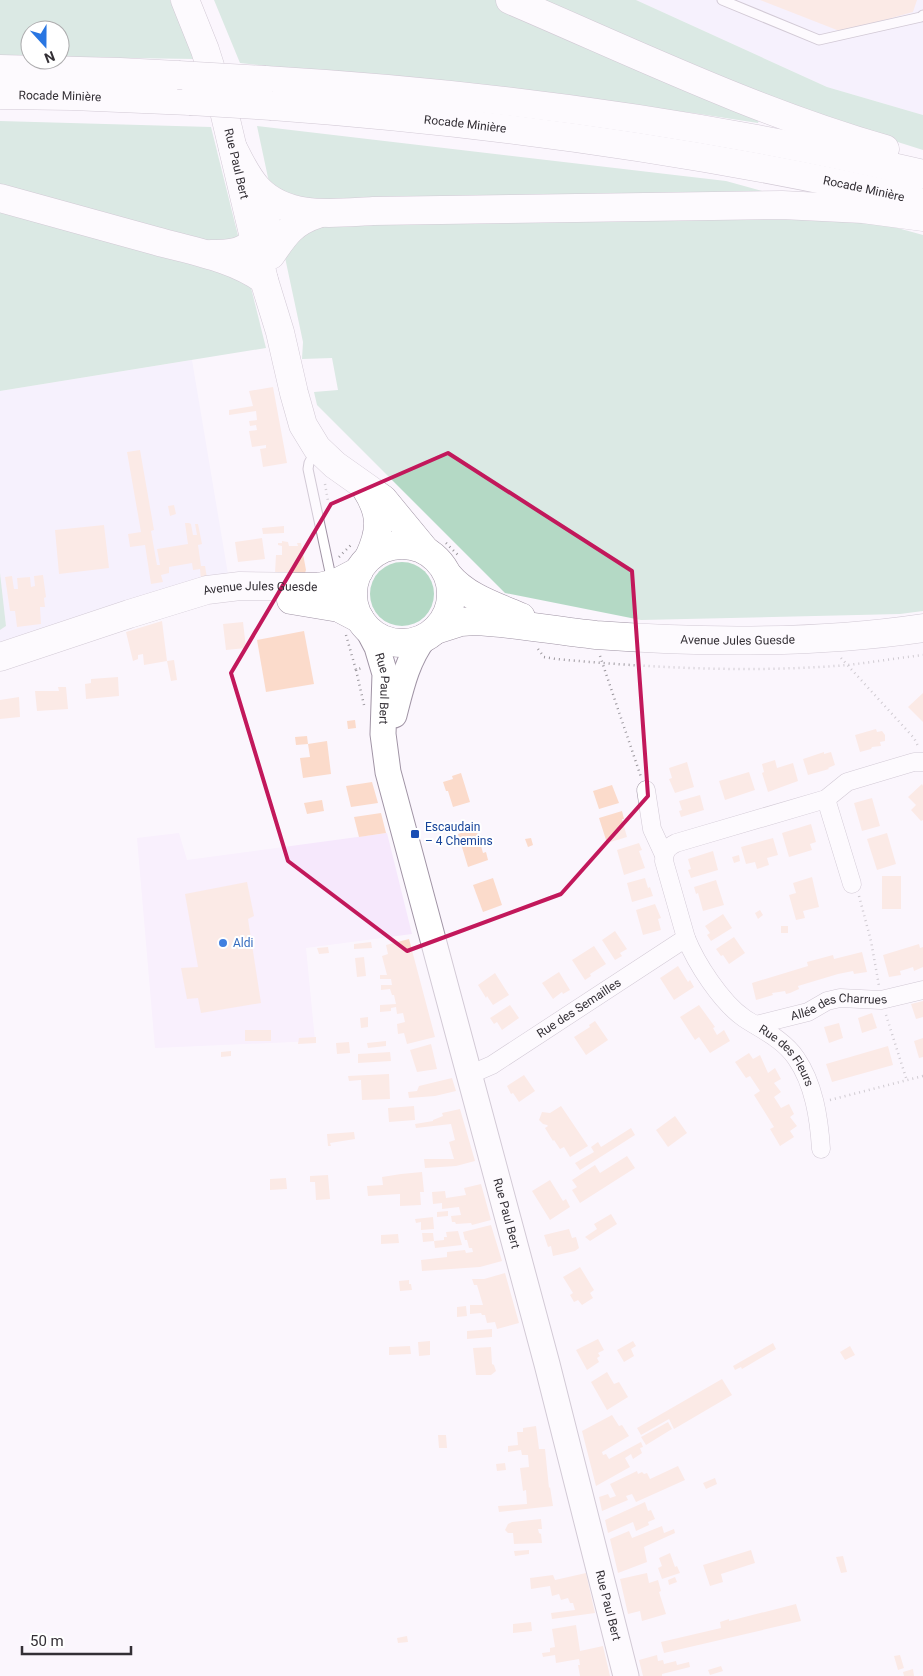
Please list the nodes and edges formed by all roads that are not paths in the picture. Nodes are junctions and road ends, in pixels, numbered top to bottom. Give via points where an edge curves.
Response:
1 (185, 0) edge
2 (202, 0) edge
3 (510, 0) edge
4 (722, 0) edge
5 (923, 15) edge
6 (0, 69) edge
7 (0, 95) edge
8 (233, 148) junction
9 (923, 159) edge
10 (923, 174) edge
11 (258, 190) junction
12 (0, 198) edge
13 (923, 201) edge
14 (318, 214) junction
15 (923, 217) edge
16 (264, 249) junction
17 (202, 254) junction
18 (317, 448) junction
19 (365, 487) junction
20 (435, 546) junction
21 (364, 564) junction
22 (456, 568) junction
23 (330, 572) road end
24 (160, 604) junction
25 (357, 626) junction
26 (923, 628) edge
27 (430, 634) junction
28 (545, 636) junction
29 (0, 657) edge
30 (384, 751) junction
31 (923, 762) edge
32 (646, 790) road end
33 (826, 799) junction
34 (664, 855) junction
35 (852, 884) road end
36 (686, 938) junction
37 (923, 990) edge
38 (756, 1025) junction
39 (469, 1074) junction
40 (821, 1149) dead end
41 (626, 1676) edge

1 - 8 main road, Rue Paul Bert via 212,71
2 - 11 main road, Rue Paul Bert via 230,76
3 - 9 main road via 747,102 856,140
4 - 5 lane via 819,40
6 - 10 main road, Rocade Minière, bridge via 178,75 432,92 599,113 778,143
7 - 13 main road, Rocade Minière, bridge via 190,101 448,121 765,168
8 - 11 main road
8 - 16 main road, Rue Paul Bert
11 - 14 main road via 282,205
11 - 16 main road, Rue Paul Bert
12 - 17 main road
14 - 15 main road via 447,209 789,205 863,209
14 - 16 main road via 290,228
16 - 17 main road
16 - 17 main road via 248,270
16 - 18 main road, Rue Paul Bert via 300,415
18 - 19 main road, Rue Paul Bert
18 - 23 lane via 308,469
19 - 20 main road, Rue Paul Bert via 383,498
19 - 21 main road, Rue Paul Bert via 374,503 379,525 377,539
20 - 21 main road via 393,545 378,551
20 - 22 main road via 439,561
21 - 24 main road, Avenue Jules Guesde via 336,583 319,587 226,587
21 - 25 main road via 355,581 353,598
22 - 27 main road via 450,607 443,622
22 - 28 main road, Avenue Jules Guesde via 459,586 472,596
24 - 25 main road, Avenue Jules Guesde via 237,598 309,602 339,608
24 - 29 main road, Avenue Jules Guesde
25 - 27 main road via 397,643 408,643
25 - 30 street, Rue Paul Bert via 377,647 382,661 386,680
26 - 28 main road, Avenue Jules Guesde via 785,640 705,640 594,634
27 - 28 main road, Avenue Jules Guesde via 462,622 475,621
27 - 30 street, Rue Paul Bert via 409,663
30 - 39 street, Rue Paul Bert
31 - 33 street via 854,779
32 - 34 street via 652,829
33 - 34 street via 676,843
33 - 35 street
34 - 36 street
36 - 38 street, Rue des Fleurs via 730,1007
36 - 39 street, Rue des Semailles via 492,1066
37 - 38 street, Allée des Charrues via 882,1000 840,998 808,1012
38 - 40 street, Rue des Fleurs via 784,1044 804,1072 815,1104
39 - 41 street, Rue Paul Bert

